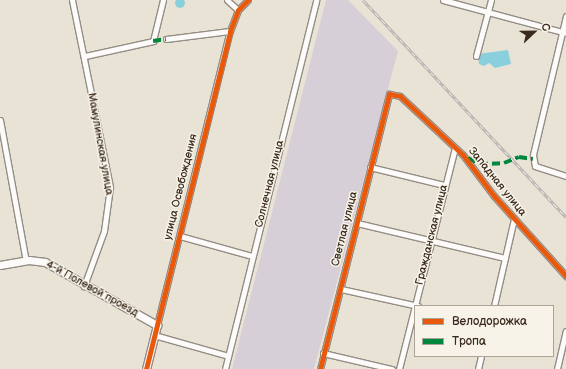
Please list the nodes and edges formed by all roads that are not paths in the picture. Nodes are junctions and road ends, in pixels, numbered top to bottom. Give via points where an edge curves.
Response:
1 (72, 0) edge
2 (163, 0) edge
3 (227, 0) edge
4 (248, 0) edge
5 (316, 0) edge
6 (443, 0) edge
7 (491, 0) edge
8 (238, 10) junction
9 (488, 14) junction
10 (566, 16) edge
11 (230, 31) junction
12 (564, 33) edge
13 (166, 39) dead end
14 (84, 56) junction
15 (476, 56) dead end
16 (389, 94) joint
17 (0, 120) edge
18 (455, 148) junction
19 (370, 167) junction
20 (566, 176) edge
21 (444, 185) junction
22 (514, 218) junction
23 (357, 223) junction
24 (180, 236) junction
25 (431, 239) junction
26 (252, 256) junction
27 (505, 258) junction
28 (26, 261) junction
29 (0, 265) edge
30 (566, 276) edge
31 (84, 286) junction
32 (341, 289) junction
33 (416, 305) edge
34 (494, 305) edge
35 (414, 313) edge
36 (157, 325) junction
37 (566, 331) edge
38 (154, 336) junction
39 (324, 353) junction
40 (228, 356) junction
41 (482, 357) edge
42 (146, 369) edge
43 (225, 369) edge
44 (320, 369) edge
45 (392, 369) edge
46 (399, 369) edge
47 (479, 369) edge
48 (557, 369) edge

1 - 14 street, Мамулинская улица
2 - 14 street via 153,41
3 - 8 street
4 - 8 street
5 - 26 street, Солнечная улица
6 - 9 street
7 - 9 street
8 - 11 street, улица Освобождения
9 - 12 street
9 - 15 street
10 - 12 street
11 - 13 street
11 - 24 street, улица Освобождения
12 - 20 street via 533,155 535,166
14 - 31 street, Мамулинская улица via 110,187 104,231
16 - 18 street, Западная улица via 400,96
16 - 19 street, Светлая улица
17 - 28 street
18 - 21 street, Гражданская улица
18 - 22 street, Западная улица
19 - 21 street
19 - 23 street, Светлая улица
21 - 25 street, Гражданская улица
22 - 27 street
22 - 30 street, Западная улица
23 - 25 street
23 - 32 street, Светлая улица
24 - 26 street
24 - 36 street, улица Освобождения
25 - 27 street
25 - 33 street, Гражданская улица
26 - 40 street, Солнечная улица
27 - 34 street
28 - 29 street, 4-й Полевой проезд
28 - 31 street, 4-й Полевой проезд via 45,262
31 - 36 street, 4-й Полевой проезд
32 - 33 street
32 - 39 street, Светлая улица
35 - 46 street, Гражданская улица
36 - 38 street, улица Освобождения
37 - 48 street
38 - 40 street
38 - 42 street, улица Освобождения
39 - 44 street, Светлая улица
39 - 45 street
40 - 43 street, Солнечная улица
41 - 47 street

